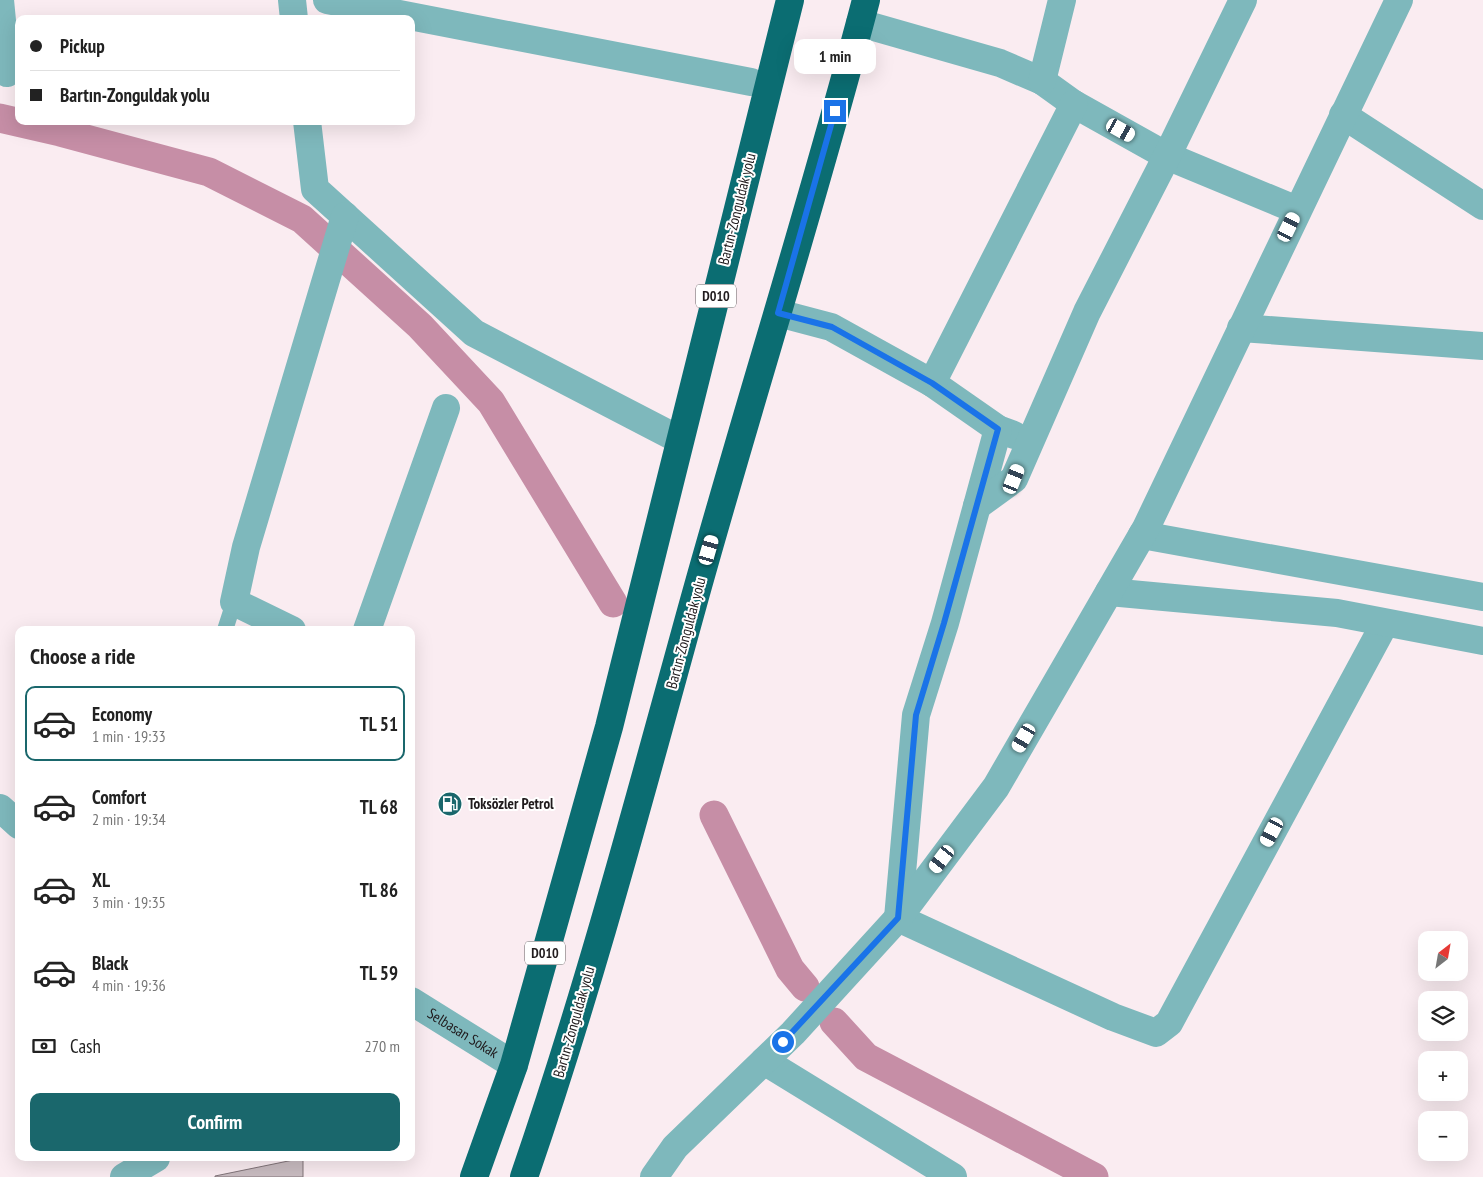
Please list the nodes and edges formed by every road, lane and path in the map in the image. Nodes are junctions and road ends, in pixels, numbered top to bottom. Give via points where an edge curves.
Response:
1 (0, 0) edge
2 (292, 0) edge
3 (327, 0) edge
4 (1062, 0) edge
5 (1243, 0) edge
6 (1399, 0) edge
7 (783, 5) edge
8 (863, 11) edge
9 (294, 15) edge
10 (405, 15) edge
11 (415, 17) edge
12 (7, 73) dead end
13 (1042, 81) junction
14 (751, 82) dead end
15 (1074, 104) junction
16 (1343, 115) junction
17 (307, 125) edge
18 (1167, 156) junction
19 (1483, 206) edge
20 (1297, 210) junction
21 (345, 217) junction
22 (778, 313) junction
23 (1241, 328) junction
24 (1483, 346) edge
25 (932, 383) junction
26 (446, 408) dead end
27 (998, 429) junction
28 (680, 440) junction
29 (1030, 441) junction
30 (977, 506) junction
31 (1142, 535) junction
32 (1109, 592) junction
33 (1483, 598) edge
34 (234, 602) junction
35 (1385, 623) junction
36 (226, 626) edge
37 (284, 626) edge
38 (368, 626) edge
39 (1483, 641) edge
40 (0, 808) edge
41 (15, 821) edge
42 (898, 918) junction
43 (415, 1004) edge
44 (764, 1061) junction
45 (514, 1064) junction
46 (151, 1161) edge
47 (124, 1177) edge
48 (474, 1177) edge
49 (524, 1177) edge
50 (654, 1177) edge
51 (953, 1177) edge

1 - 12 street
2 - 9 street
3 - 10 street
4 - 13 street
5 - 18 street
6 - 16 street
7 - 28 highway, Bartın-Zonguldak yolu / D010
8 - 13 street
8 - 22 highway, Bartın-Zonguldak yolu
11 - 14 street
13 - 15 street
15 - 18 street
15 - 25 street
16 - 19 street
16 - 20 street
17 - 21 street via 315,189
18 - 20 street
18 - 29 street via 1087,312
20 - 23 street
21 - 28 street via 474,333
21 - 34 street via 246,547
22 - 25 street via 832,327
22 - 49 highway, Bartın-Zonguldak yolu via 561,1070
23 - 24 street
23 - 31 street
25 - 27 street
26 - 38 street
27 - 29 street
27 - 30 street
28 - 45 highway, Bartın-Zonguldak yolu / D010 via 609,727
29 - 30 street via 1014,479
30 - 42 street via 916,715
31 - 32 street
31 - 33 street
32 - 35 street via 1337,613
32 - 42 street via 996,787
34 - 36 lane
34 - 37 street
35 - 39 street
35 - 42 street via 1169,1024 1156,1033 1113,1017
40 - 41 street
42 - 44 street
43 - 45 street, Selbasan Sokak
44 - 50 street via 675,1147
44 - 51 street
45 - 48 highway, D010
46 - 47 street

